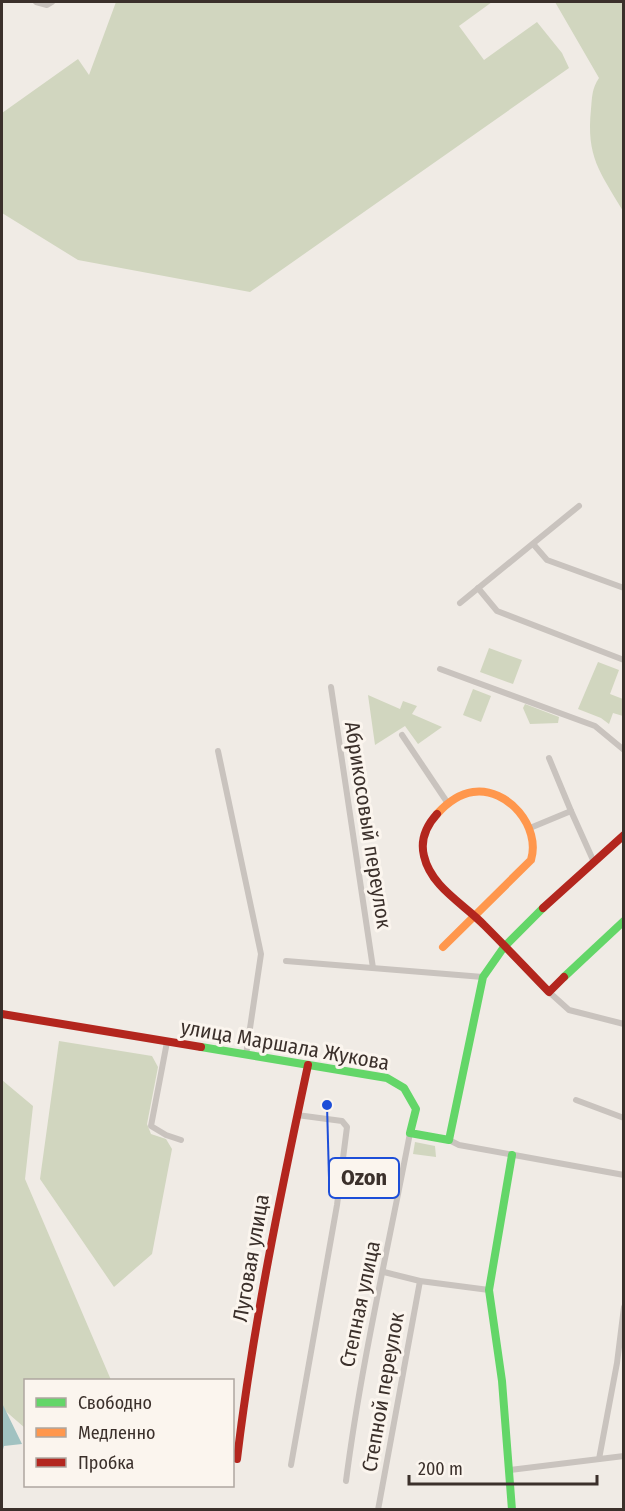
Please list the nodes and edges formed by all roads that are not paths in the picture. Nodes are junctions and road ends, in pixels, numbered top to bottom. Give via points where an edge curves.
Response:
1 (36, 2) edge
2 (52, 2) edge
3 (579, 506) dead end
4 (534, 544) junction
5 (478, 588) junction
6 (624, 588) edge
7 (460, 603) dead end
8 (624, 660) edge
9 (440, 669) dead end
10 (331, 687) dead end
11 (402, 735) dead end
12 (624, 750) edge
13 (218, 751) dead end
14 (549, 758) dead end
15 (447, 802) junction
16 (571, 811) junction
17 (530, 828) junction
18 (624, 834) edge
19 (593, 860) junction
20 (474, 915) junction
21 (624, 921) edge
22 (443, 947) dead end
23 (504, 947) junction
24 (286, 961) dead end
25 (373, 968) junction
26 (483, 977) junction
27 (549, 992) junction
28 (2, 1014) edge
29 (624, 1024) edge
30 (166, 1042) junction
31 (246, 1055) junction
32 (308, 1065) junction
33 (576, 1100) dead end
34 (297, 1115) junction
35 (624, 1118) edge
36 (410, 1133) junction
37 (181, 1140) dead end
38 (449, 1140) junction
39 (512, 1155) junction
40 (624, 1175) edge
41 (384, 1272) junction
42 (420, 1281) junction
43 (489, 1290) junction
44 (624, 1307) edge
45 (624, 1456) edge
46 (237, 1459) dead end
47 (598, 1459) junction
48 (291, 1465) dead end
49 (510, 1470) junction
50 (346, 1481) dead end
51 (378, 1509) edge
52 (512, 1509) edge

1 - 2 street
3 - 4 street
4 - 5 street
4 - 6 street via 547,560
5 - 7 street
5 - 8 street via 497,611
9 - 12 street via 595,726
10 - 25 street, Абрикосовый переулок
11 - 15 street
13 - 31 street via 261,954
14 - 16 street
15 - 17 street via 468,791 488,791 518,811
15 - 20 street via 424,832 423,855 433,876
16 - 17 street
16 - 19 street
17 - 20 street via 534,853 531,860
18 - 19 street
19 - 23 street
20 - 22 street
20 - 23 street
21 - 27 street
23 - 26 street
23 - 27 street
24 - 25 street
25 - 26 street
26 - 38 street
27 - 29 street via 569,1011
28 - 30 street, улица Маршала Жукова
30 - 31 street, улица Маршала Жукова
30 - 37 street via 151,1126
31 - 32 street, улица Маршала Жукова
32 - 34 street, Луговая улица
32 - 36 street, улица Маршала Жукова via 387,1078 404,1088 416,1109
33 - 35 street
34 - 46 street, Луговая улица via 273,1231
34 - 48 street via 342,1121 347,1126 337,1205
36 - 38 street
36 - 41 street, Степная улица
38 - 39 street
39 - 40 street
39 - 43 street
41 - 42 street
41 - 50 street, Степная улица via 357,1392
42 - 43 street
42 - 51 street, Степной переулок
43 - 49 street
44 - 47 street
45 - 47 street
47 - 49 street
49 - 52 street

